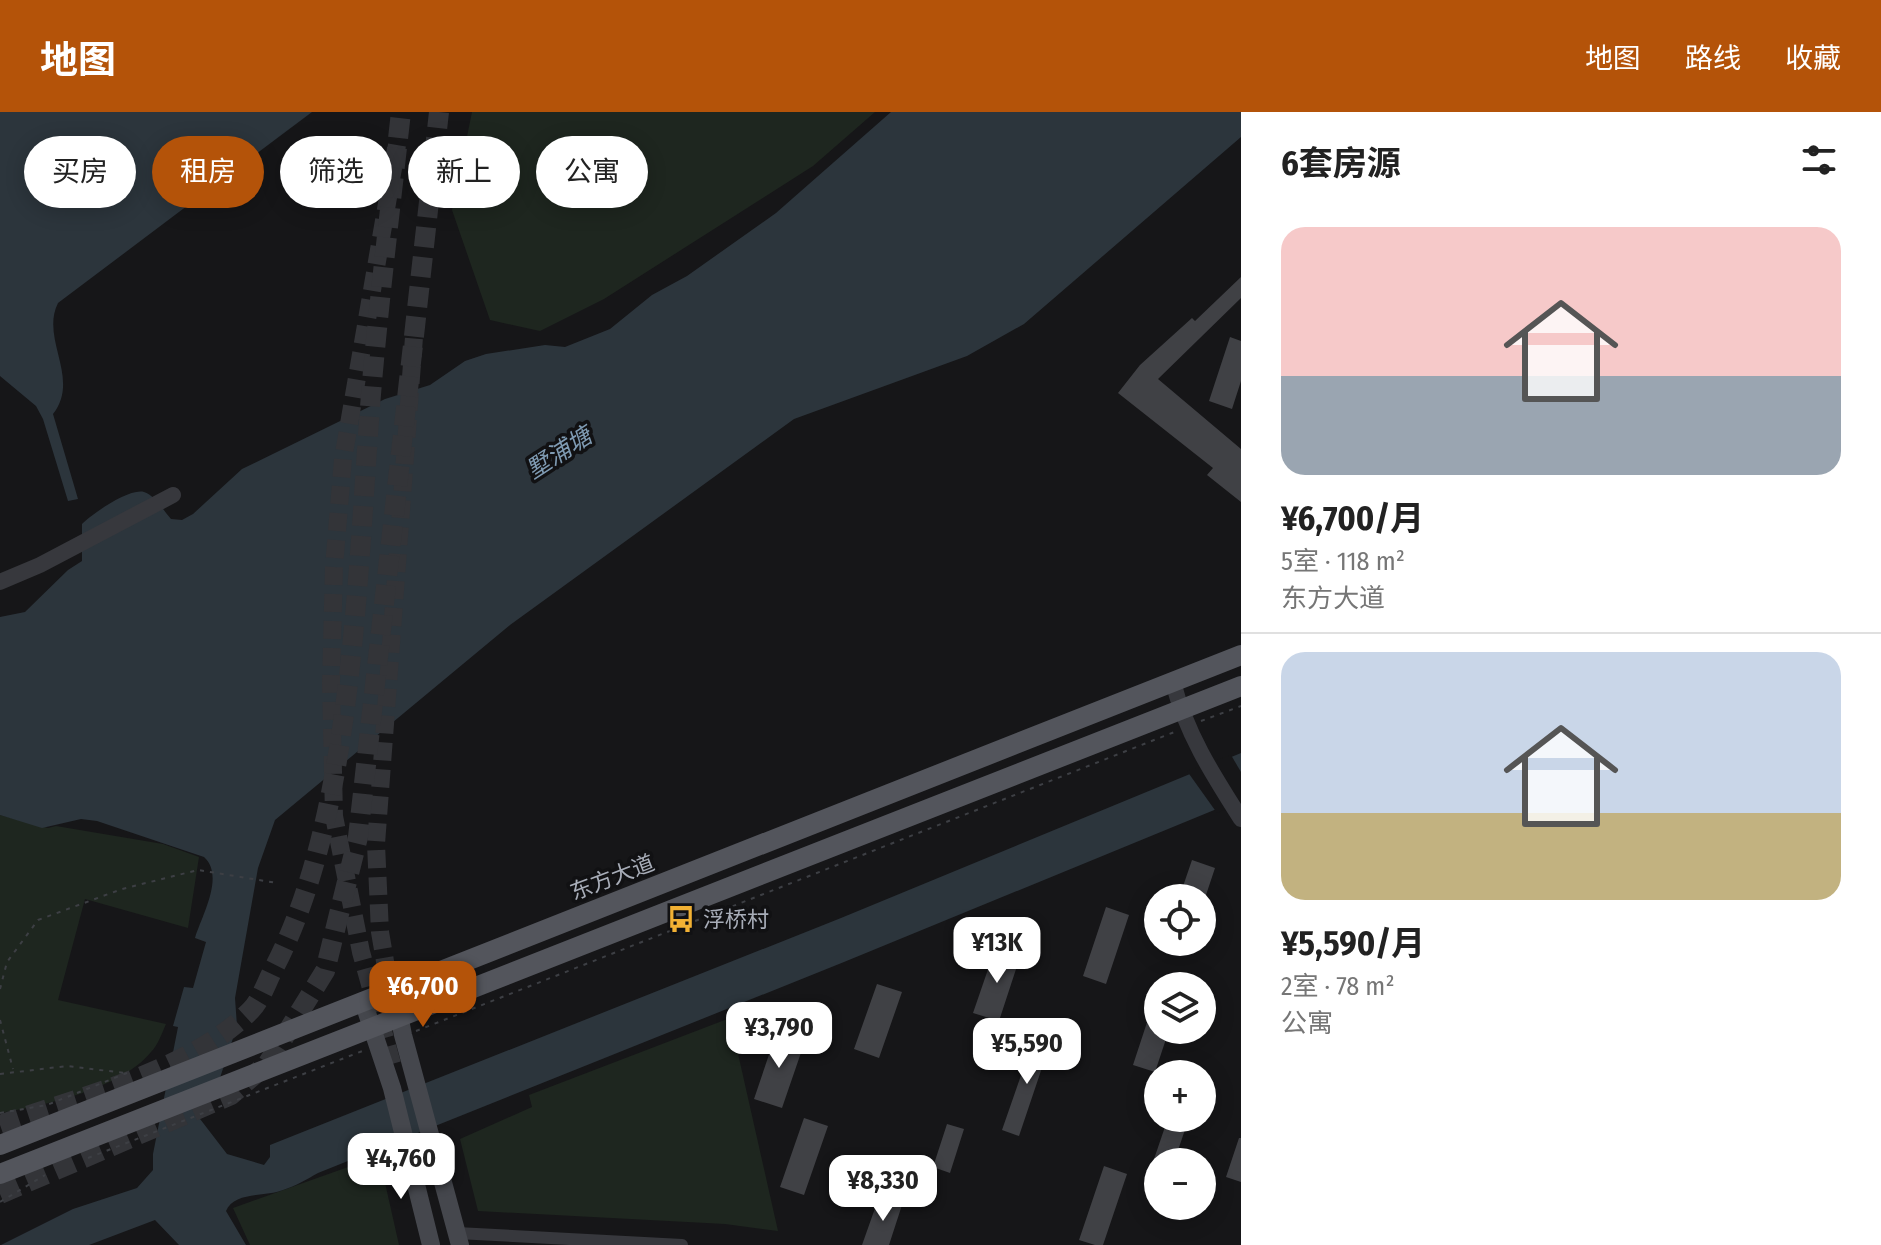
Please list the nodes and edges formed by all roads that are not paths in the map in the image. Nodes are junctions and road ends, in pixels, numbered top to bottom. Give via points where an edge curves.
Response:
1 (170, 497) dead end
2 (0, 582) edge
3 (1241, 655) edge
4 (1173, 682) junction
5 (1241, 686) edge
6 (1186, 721) junction
7 (1238, 814) edge
8 (394, 990) junction
9 (363, 1001) junction
10 (402, 1026) junction
11 (375, 1036) junction
12 (0, 1145) edge
13 (0, 1174) edge
14 (459, 1239) edge
15 (431, 1245) edge
16 (682, 1245) edge

1 - 2 street
3 - 4 main road, 东方大道
4 - 6 street
4 - 8 main road, 东方大道
5 - 6 main road
6 - 7 street
6 - 10 main road
8 - 9 main road, 东方大道
8 - 10 main road
9 - 11 main road
9 - 12 main road, 东方大道
10 - 11 main road
10 - 14 main road
11 - 13 main road via 226,1086 136,1130
11 - 15 main road
14 - 16 street

